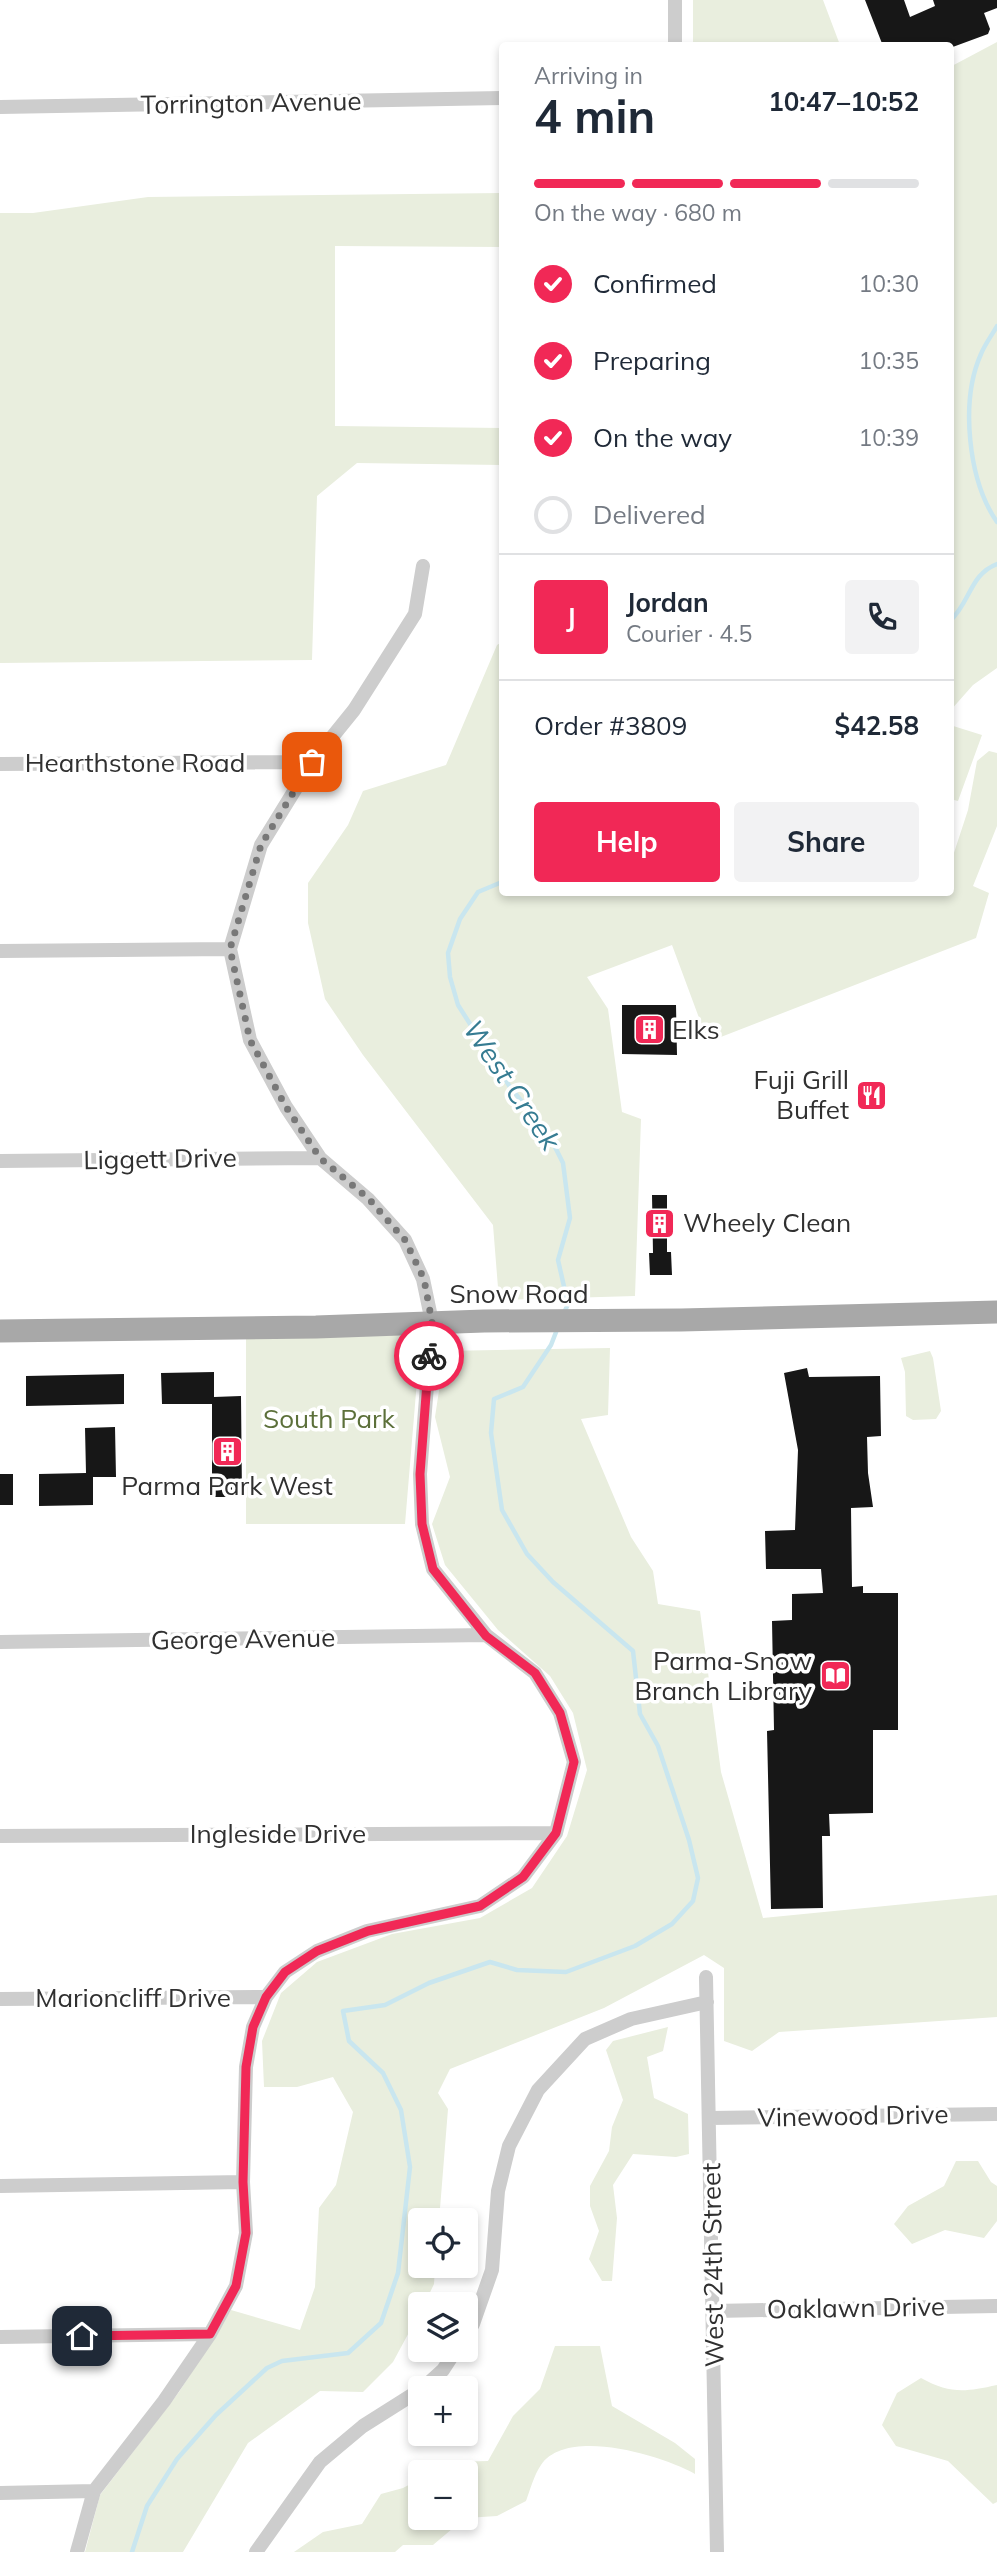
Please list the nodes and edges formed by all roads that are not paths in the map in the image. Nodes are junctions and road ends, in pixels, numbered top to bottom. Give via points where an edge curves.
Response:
1 (675, 0) edge
2 (675, 42) edge
3 (499, 98) edge
4 (0, 107) edge
5 (424, 566) dead end
6 (312, 762) junction
7 (0, 764) edge
8 (230, 949) junction
9 (0, 951) edge
10 (320, 1158) junction
11 (0, 1161) edge
12 (997, 1312) edge
13 (432, 1322) junction
14 (0, 1331) edge
15 (486, 1636) junction
16 (0, 1642) edge
17 (556, 1833) junction
18 (0, 1836) edge
19 (706, 1977) dead end
20 (266, 1997) junction
21 (0, 1999) edge
22 (707, 2002) junction
23 (997, 2114) edge
24 (710, 2118) junction
25 (243, 2182) junction
26 (0, 2186) edge
27 (997, 2306) edge
28 (478, 2310) edge
29 (714, 2311) junction
30 (210, 2334) junction
31 (0, 2337) edge
32 (448, 2362) edge
33 (436, 2376) edge
34 (408, 2397) edge
35 (94, 2491) junction
36 (0, 2493) edge
37 (77, 2552) edge
38 (257, 2552) edge
39 (717, 2552) edge

1 - 2 street
3 - 4 street, Torrington Avenue
5 - 6 street via 415,614 354,710
6 - 7 street, Hearthstone Road
6 - 8 street via 261,845
8 - 9 street
8 - 10 street via 250,1040
10 - 11 street, Liggett Drive
10 - 13 street via 369,1199 405,1240 424,1279
12 - 13 main road, Snow Road
13 - 14 main road, Snow Road
13 - 15 street via 420,1474 422,1524 433,1569
15 - 16 street, George Avenue
15 - 17 street via 535,1673 560,1713 574,1762
17 - 18 street, Ingleside Drive
17 - 20 street via 523,1877 480,1906 368,1931 317,1951 285,1972
19 - 22 street, West 24th Street
20 - 21 street, Marioncliff Drive
20 - 25 street via 253,2027 246,2067
22 - 24 street, West 24th Street
22 - 28 street via 631,2019 585,2039 538,2090 509,2146 498,2191 492,2270
23 - 24 street, Vinewood Drive
24 - 29 street, West 24th Street
25 - 26 street
25 - 30 street via 246,2233 236,2286
27 - 29 street, Oaklawn Drive
29 - 39 street, West 24th Street
30 - 31 street
30 - 35 street
32 - 33 street
34 - 38 street via 363,2426 320,2462
35 - 36 street
35 - 37 street

